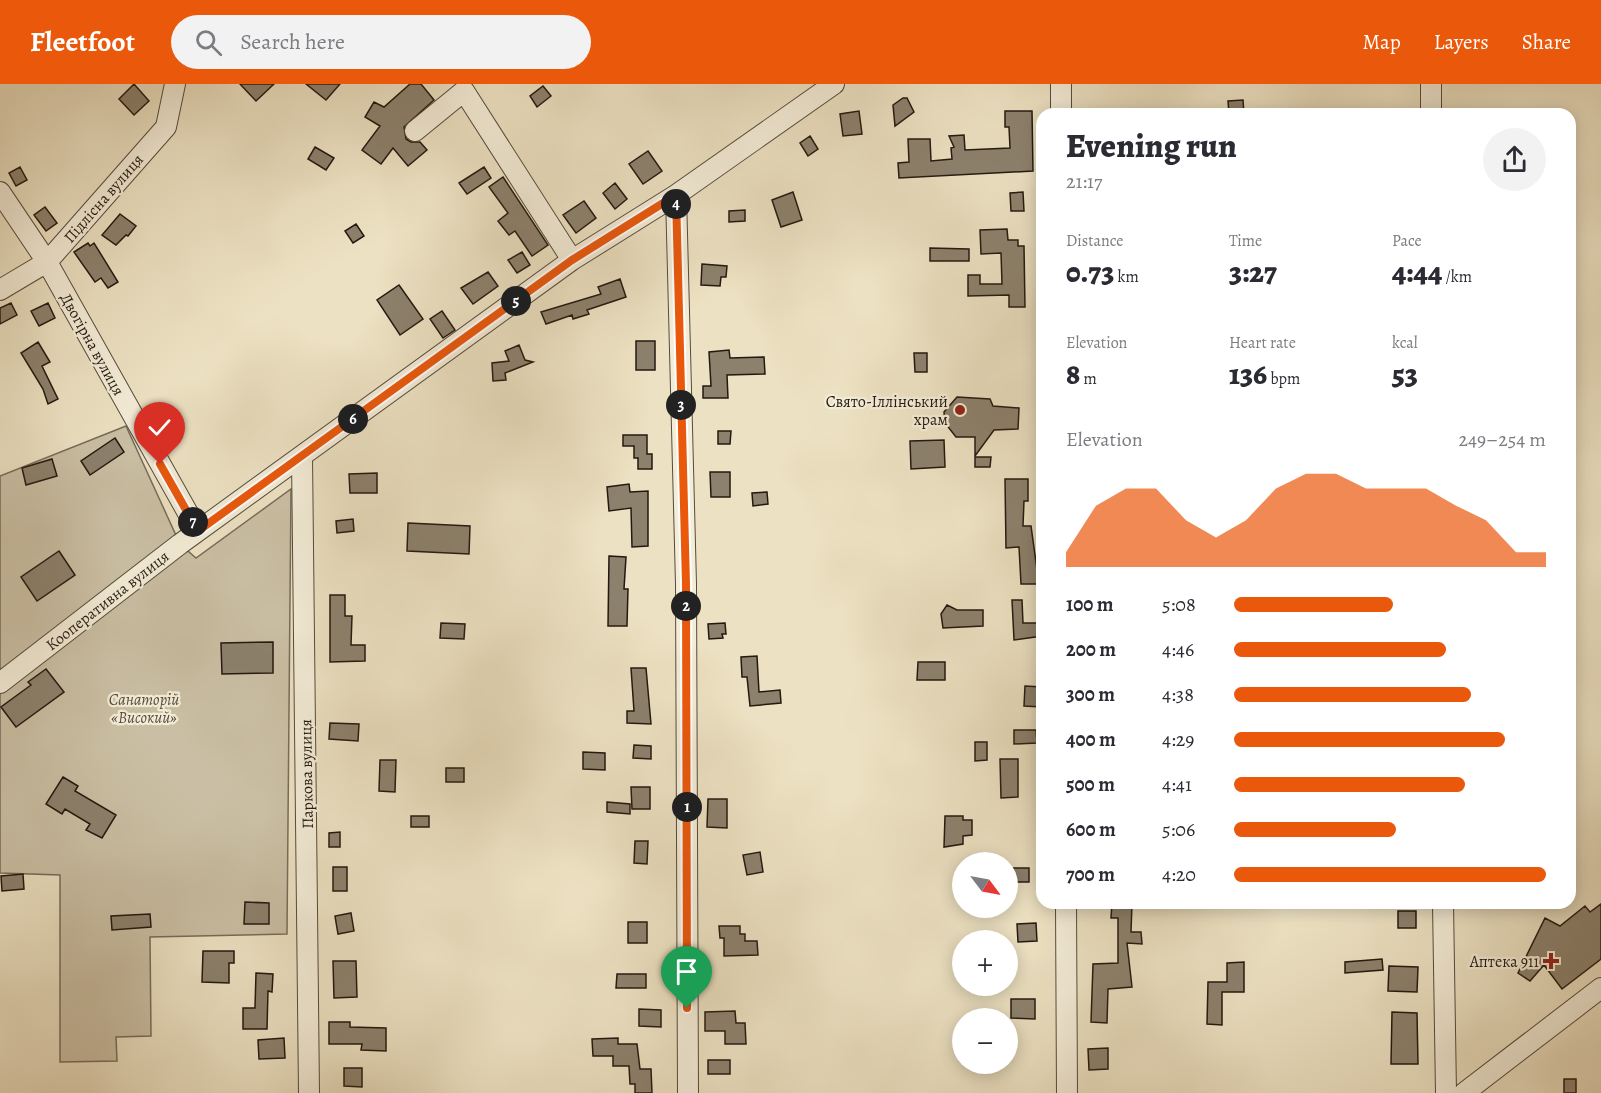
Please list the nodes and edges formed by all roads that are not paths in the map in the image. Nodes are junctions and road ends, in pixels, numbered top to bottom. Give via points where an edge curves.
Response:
1 (175, 84) edge
2 (834, 84) edge
3 (1061, 84) edge
4 (1431, 84) edge
5 (1061, 108) edge
6 (1431, 108) edge
7 (415, 131) dead end
8 (0, 192) edge
9 (676, 195) junction
10 (572, 260) junction
11 (47, 262) junction
12 (0, 290) edge
13 (302, 456) junction
14 (198, 531) junction
15 (0, 683) edge
16 (1066, 909) edge
17 (1443, 909) edge
18 (1601, 988) edge
19 (309, 1093) edge
20 (688, 1093) edge
21 (1067, 1093) edge
22 (1446, 1093) edge
23 (1464, 1093) edge

1 - 11 street, Підлісна вулиця via 166,127
2 - 9 street, Кооперативна вулиця
3 - 5 street
4 - 6 street
7 - 10 street via 464,91
8 - 11 street, Двогірна вулиця
9 - 10 street, Кооперативна вулиця
9 - 20 street via 686,584
10 - 13 street, Кооперативна вулиця
11 - 12 street, Підлісна вулиця
11 - 14 street, Двогірна вулиця
13 - 14 street, Кооперативна вулиця
13 - 19 street, Паркова вулиця
14 - 15 street, Кооперативна вулиця
16 - 21 street
17 - 22 street
18 - 23 street

